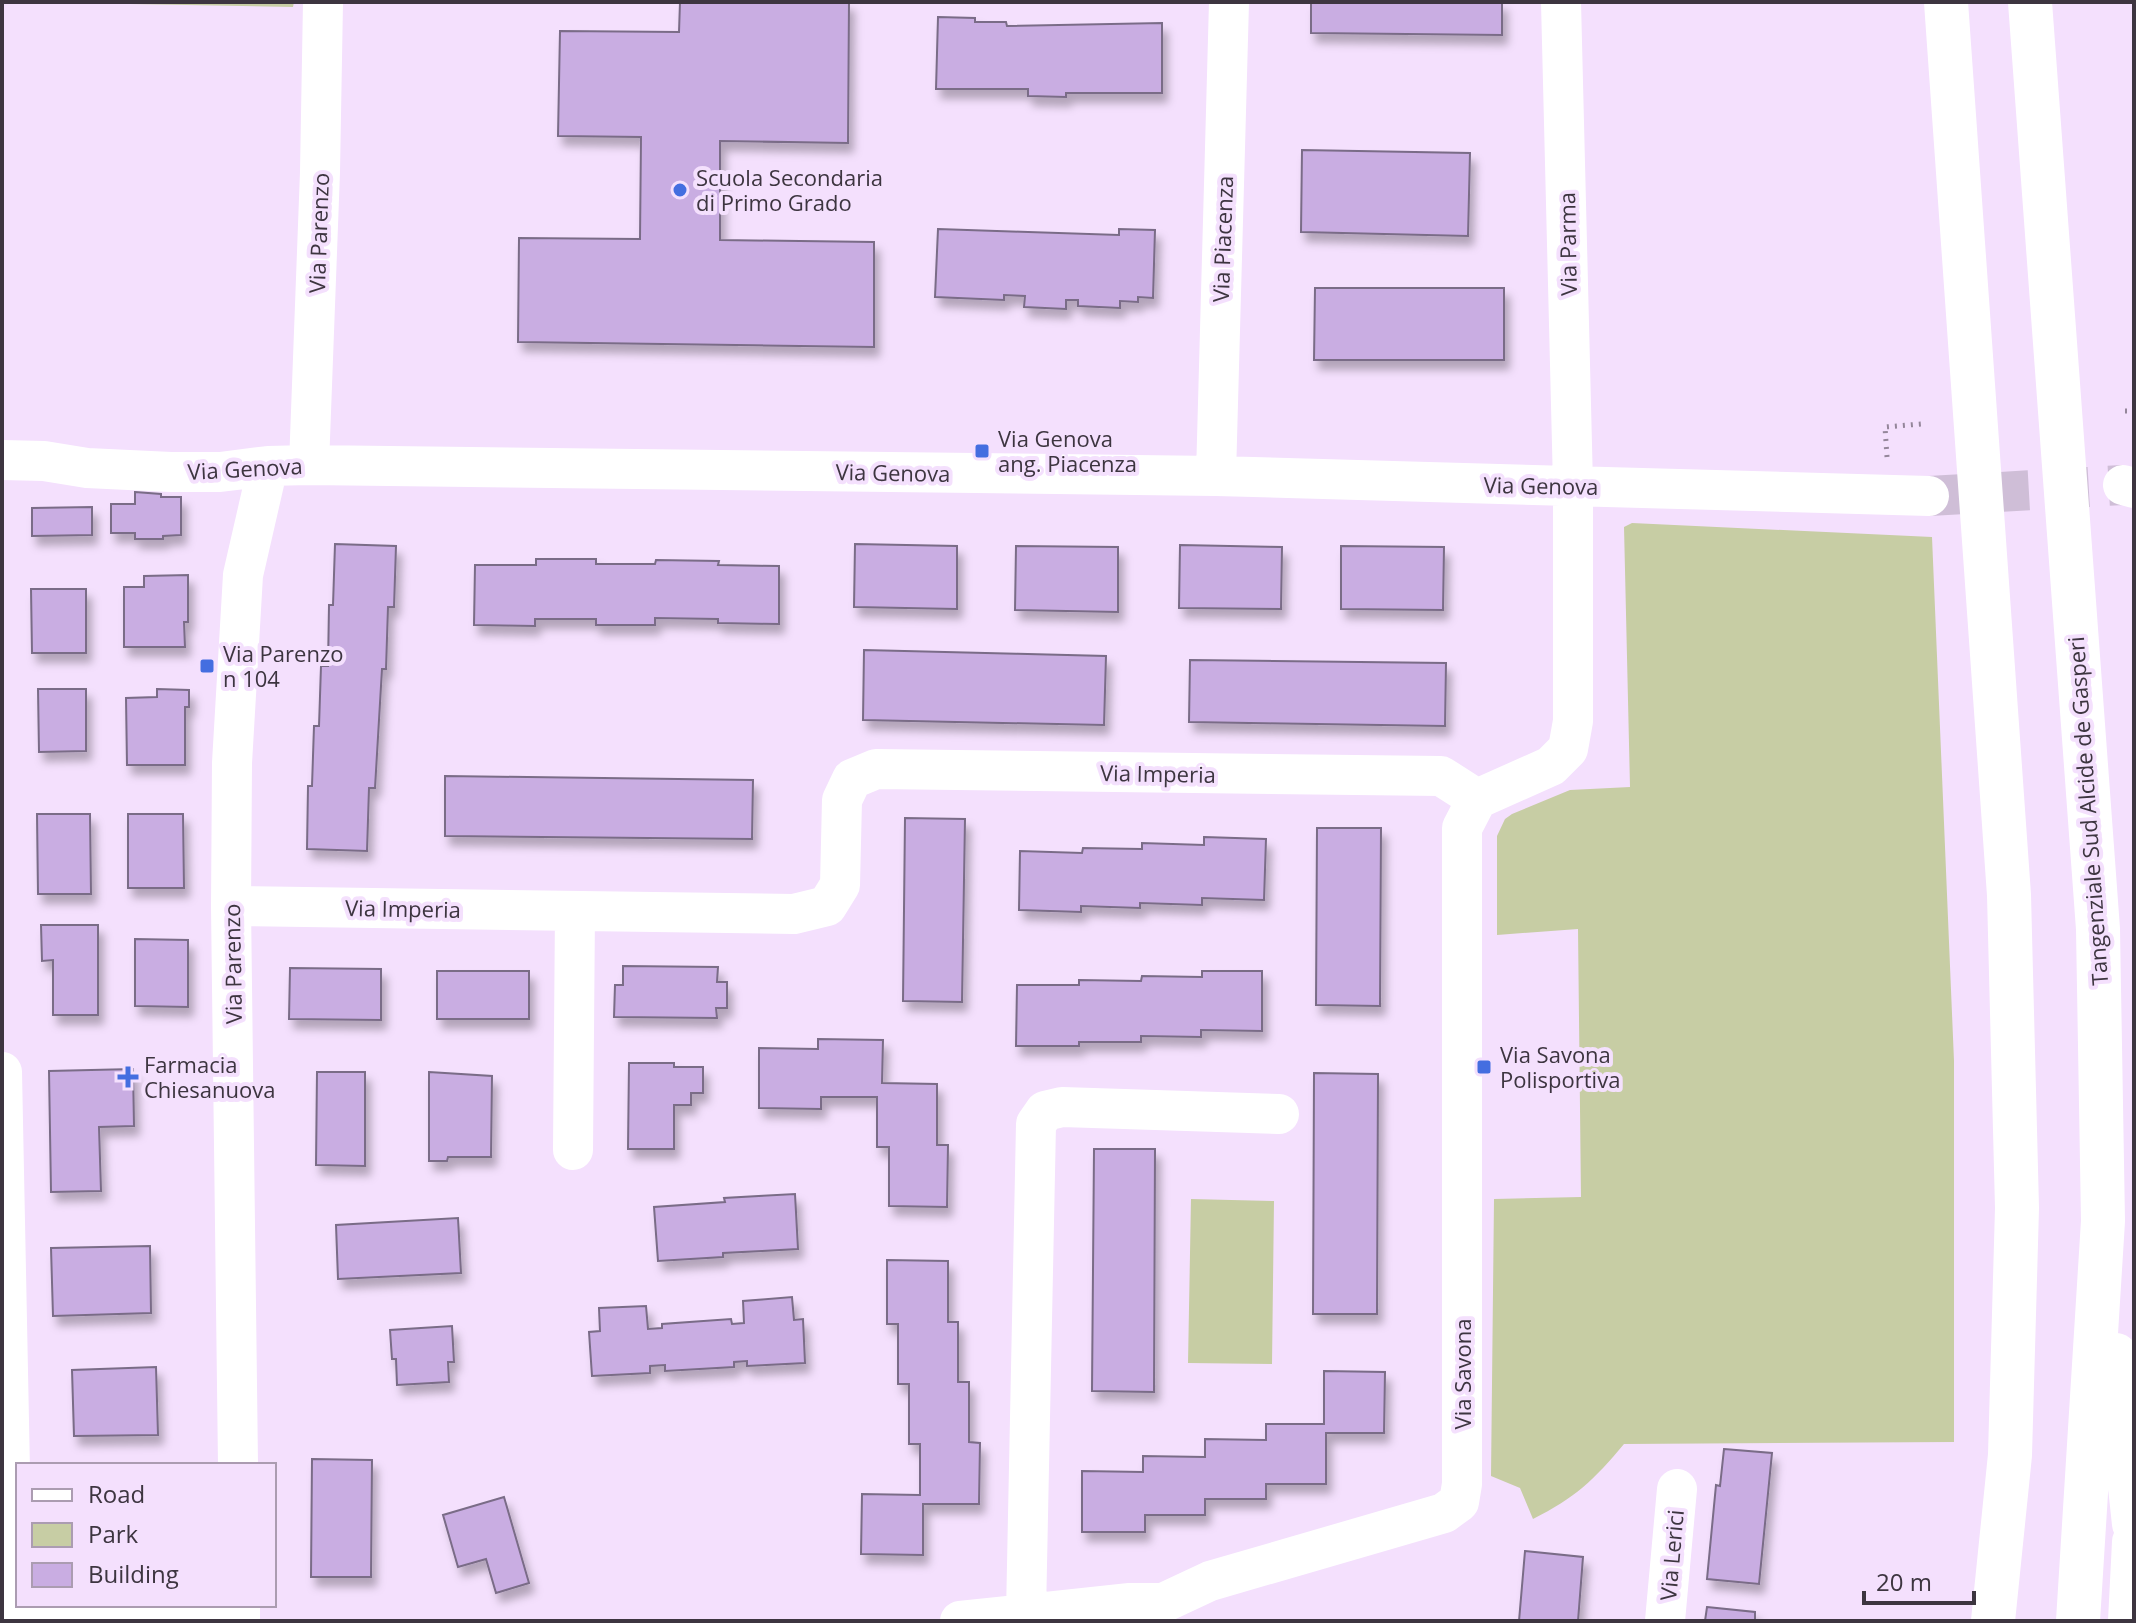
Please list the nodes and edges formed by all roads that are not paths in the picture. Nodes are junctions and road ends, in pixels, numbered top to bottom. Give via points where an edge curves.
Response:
1 (323, 2) edge
2 (1229, 2) edge
3 (1561, 2) edge
4 (1946, 2) edge
5 (2030, 2) edge
6 (2, 460) edge
7 (309, 465) junction
8 (268, 466) junction
9 (1216, 476) junction
10 (1573, 485) junction
11 (1929, 496) tunnel mouth
12 (1477, 799) junction
13 (231, 906) junction
14 (575, 911) junction
15 (2, 1072) edge
16 (1279, 1114) dead end
17 (573, 1150) dead end
18 (2103, 1221) junction
19 (238, 1463) edge
20 (1677, 1489) dead end
21 (2134, 1524) edge
22 (2134, 1542) edge
23 (1162, 1612) edge
24 (1026, 1614) junction
25 (2, 1620) edge
26 (13, 1621) edge
27 (206, 1621) edge
28 (960, 1621) edge
29 (1665, 1621) edge
30 (1993, 1621) edge
31 (2078, 1621) edge
32 (2130, 1621) edge

1 - 7 street, Via Parenzo
2 - 9 street, Via Piacenza
3 - 10 street, Via Parma
4 - 30 highway via 2009,895 2017,1208 2010,1455
5 - 18 highway, Tangenziale Sud Alcide de Gasperi via 2098,929
6 - 8 street, Via Genova via 171,472
7 - 8 street, Via Genova
7 - 9 street, Via Genova
8 - 13 street, Via Parenzo via 243,575 232,763
9 - 10 street, Via Genova
10 - 11 street, Via Genova
10 - 12 street via 1573,721 1568,749 1551,766
12 - 14 street, Via Imperia via 1441,776 876,769 852,779 842,800 840,885 827,906 794,914
12 - 23 street, Via Savona via 1462,828 1459,1502 1444,1513 1210,1581
13 - 14 street, Via Imperia
13 - 19 street, Via Parenzo
14 - 17 street
15 - 26 street
16 - 24 street via 1062,1107 1045,1111 1036,1124
18 - 21 highway
18 - 31 highway, Tangenziale Sud Alcide de Gasperi
20 - 29 street, Via Lerici
22 - 32 highway
23 - 24 street, Via Savona via 1130,1603
24 - 28 street, Via Savona
25 - 26 street
26 - 27 street

